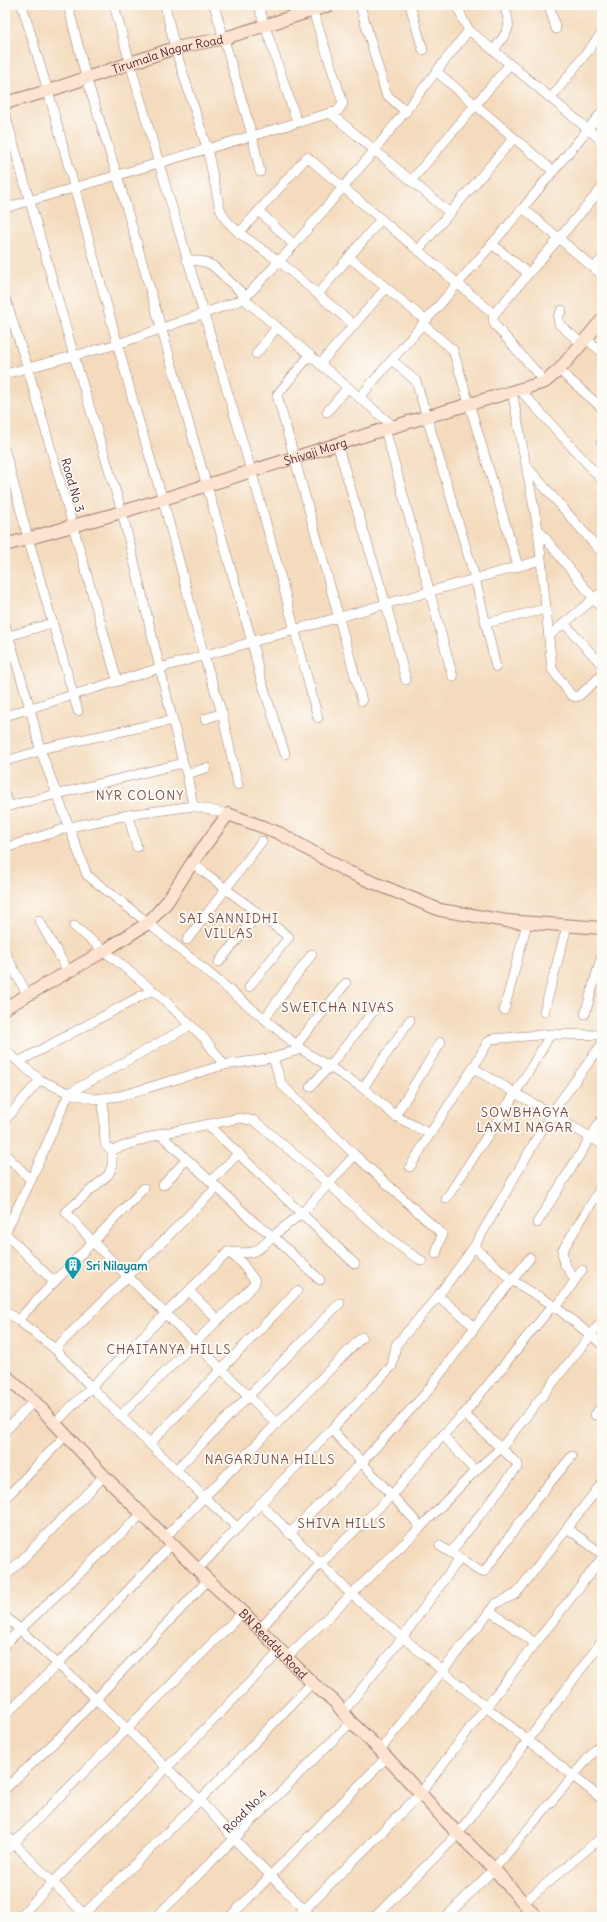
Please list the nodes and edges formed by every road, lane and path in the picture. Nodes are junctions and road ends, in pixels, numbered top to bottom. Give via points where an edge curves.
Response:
1 (22, 5) edge
2 (68, 5) edge
3 (114, 5) edge
4 (165, 5) edge
5 (214, 5) edge
6 (258, 5) edge
7 (330, 5) edge
8 (360, 5) edge
9 (410, 5) edge
10 (457, 5) edge
11 (504, 5) edge
12 (549, 5) edge
13 (312, 7) edge
14 (264, 27) junction
15 (556, 29) dead end
16 (470, 30) junction
17 (602, 33) edge
18 (225, 38) junction
19 (176, 48) junction
20 (424, 50) dead end
21 (494, 50) junction
22 (130, 64) junction
23 (510, 64) junction
24 (437, 72) junction
25 (86, 77) junction
26 (48, 91) junction
27 (551, 98) junction
28 (5, 103) edge
29 (475, 105) junction
30 (330, 112) junction
31 (406, 112) junction
32 (602, 112) edge
33 (5, 114) edge
34 (297, 122) junction
35 (588, 129) junction
36 (252, 136) junction
37 (514, 138) junction
38 (602, 141) edge
39 (207, 148) junction
40 (374, 150) junction
41 (158, 163) junction
42 (553, 171) junction
43 (260, 172) dead end
44 (117, 175) junction
45 (412, 181) junction
46 (75, 187) junction
47 (343, 187) junction
48 (602, 188) edge
49 (29, 201) junction
50 (5, 208) edge
51 (523, 208) junction
52 (258, 211) junction
53 (450, 213) junction
54 (381, 219) junction
55 (239, 233) junction
56 (558, 238) junction
57 (492, 244) junction
58 (294, 245) junction
59 (418, 250) junction
60 (349, 258) junction
61 (602, 258) edge
62 (186, 259) junction
63 (280, 262) junction
64 (594, 268) junction
65 (528, 273) junction
66 (602, 275) edge
67 (458, 284) junction
68 (386, 288) junction
69 (318, 294) junction
70 (5, 297) edge
71 (244, 299) junction
72 (562, 310) dead end
73 (203, 314) junction
74 (494, 314) junction
75 (425, 320) junction
76 (602, 320) edge
77 (354, 326) junction
78 (277, 327) junction
79 (160, 328) junction
80 (583, 340) junction
81 (118, 344) junction
82 (602, 352) edge
83 (256, 354) dead end
84 (310, 355) junction
85 (74, 356) junction
86 (392, 360) junction
87 (320, 364) junction
88 (28, 369) junction
89 (559, 370) junction
90 (5, 374) edge
91 (545, 382) junction
92 (348, 387) junction
93 (516, 390) junction
94 (359, 398) junction
95 (470, 404) junction
96 (602, 408) edge
97 (327, 412) dead end
98 (427, 417) junction
99 (389, 428) junction
100 (337, 444) junction
101 (5, 451) edge
102 (294, 457) junction
103 (527, 468) junction
104 (251, 471) junction
105 (602, 480) edge
106 (206, 486) junction
107 (162, 500) junction
108 (122, 512) junction
109 (72, 526) junction
110 (538, 529) junction
111 (28, 538) junction
112 (5, 545) edge
113 (602, 553) edge
114 (541, 560) junction
115 (518, 566) junction
116 (475, 578) junction
117 (429, 592) junction
118 (602, 592) edge
119 (594, 599) junction
120 (386, 604) junction
121 (546, 609) junction
122 (602, 609) edge
123 (340, 617) junction
124 (52, 623) junction
125 (486, 623) junction
126 (564, 623) junction
127 (5, 624) edge
128 (296, 629) junction
129 (550, 635) junction
130 (9, 636) junction
131 (252, 642) junction
132 (204, 656) junction
133 (602, 665) edge
134 (496, 667) dead end
135 (160, 668) junction
136 (602, 675) edge
137 (453, 677) dead end
138 (117, 680) junction
139 (406, 680) dead end
140 (73, 694) junction
141 (362, 701) dead end
142 (30, 708) junction
143 (78, 711) dead end
144 (222, 713) junction
145 (5, 716) edge
146 (318, 718) dead end
147 (205, 719) dead end
148 (173, 720) junction
149 (40, 750) junction
150 (285, 754) dead end
151 (5, 761) edge
152 (183, 763) junction
153 (206, 768) dead end
154 (187, 774) junction
155 (238, 785) dead end
156 (56, 793) junction
157 (5, 795) edge
158 (7, 806) edge
159 (193, 806) junction
160 (228, 814) junction
161 (128, 815) junction
162 (70, 826) junction
163 (262, 841) dead end
164 (137, 847) dead end
165 (5, 848) edge
166 (192, 863) junction
167 (226, 889) junction
168 (258, 914) junction
169 (39, 920) dead end
170 (527, 922) junction
171 (148, 923) junction
172 (74, 926) dead end
173 (567, 926) junction
174 (602, 928) edge
175 (187, 940) dead end
176 (104, 951) junction
177 (5, 954) edge
178 (312, 954) dead end
179 (602, 954) edge
180 (219, 962) dead end
181 (68, 971) junction
182 (346, 983) dead end
183 (249, 987) dead end
184 (152, 990) junction
185 (27, 994) junction
186 (5, 1008) edge
187 (376, 1008) dead end
188 (504, 1010) dead end
189 (544, 1012) dead end
190 (585, 1014) dead end
191 (265, 1018) junction
192 (410, 1020) dead end
193 (191, 1026) junction
194 (551, 1034) junction
195 (602, 1035) edge
196 (441, 1042) dead end
197 (602, 1044) edge
198 (299, 1046) junction
199 (5, 1050) edge
200 (273, 1058) junction
201 (20, 1061) junction
202 (224, 1065) junction
203 (328, 1068) junction
204 (473, 1068) junction
205 (40, 1080) junction
206 (310, 1087) dead end
207 (363, 1088) junction
208 (516, 1092) junction
209 (69, 1093) junction
210 (103, 1098) junction
211 (551, 1114) junction
212 (395, 1116) junction
213 (602, 1119) edge
214 (5, 1120) edge
215 (208, 1125) junction
216 (160, 1134) junction
217 (430, 1134) junction
218 (590, 1137) junction
219 (602, 1144) edge
220 (112, 1150) junction
221 (239, 1153) junction
222 (5, 1154) edge
223 (355, 1155) junction
224 (187, 1159) junction
225 (410, 1167) dead end
226 (31, 1180) junction
227 (214, 1184) junction
228 (329, 1184) junction
229 (163, 1185) dead end
230 (602, 1186) edge
231 (144, 1188) dead end
232 (446, 1199) dead end
233 (302, 1213) junction
234 (537, 1223) dead end
235 (5, 1233) edge
236 (273, 1236) junction
237 (92, 1241) junction
238 (474, 1247) junction
239 (228, 1252) junction
240 (436, 1254) dead end
241 (530, 1258) dead end
242 (422, 1261) dead end
243 (355, 1264) dead end
244 (582, 1270) dead end
245 (128, 1277) junction
246 (320, 1280) dead end
247 (575, 1280) junction
248 (513, 1281) junction
249 (54, 1282) junction
250 (189, 1290) junction
251 (297, 1291) dead end
252 (438, 1296) junction
253 (340, 1303) dead end
254 (554, 1306) junction
255 (5, 1311) edge
256 (166, 1315) junction
257 (18, 1320) junction
258 (218, 1320) junction
259 (602, 1321) edge
260 (475, 1327) junction
261 (592, 1335) junction
262 (362, 1336) dead end
263 (194, 1342) junction
264 (602, 1344) edge
265 (55, 1349) junction
266 (222, 1369) junction
267 (5, 1375) edge
268 (91, 1387) junction
269 (249, 1396) junction
270 (34, 1401) junction
271 (602, 1406) edge
272 (464, 1414) junction
273 (121, 1415) junction
274 (595, 1416) dead end
275 (54, 1423) junction
276 (277, 1424) junction
277 (332, 1430) junction
278 (5, 1431) edge
279 (66, 1435) junction
280 (443, 1435) junction
281 (150, 1443) junction
282 (501, 1448) junction
283 (572, 1456) dead end
284 (362, 1462) junction
285 (176, 1470) junction
286 (475, 1471) junction
287 (104, 1476) junction
288 (602, 1483) edge
289 (392, 1495) junction
290 (204, 1498) junction
291 (5, 1499) edge
292 (260, 1503) junction
293 (143, 1513) junction
294 (421, 1527) junction
295 (238, 1528) junction
296 (567, 1528) junction
297 (289, 1534) junction
298 (169, 1540) junction
299 (440, 1546) dead end
300 (451, 1552) junction
301 (602, 1554) edge
302 (460, 1558) junction
303 (602, 1558) edge
304 (320, 1564) junction
305 (198, 1569) junction
306 (5, 1577) edge
307 (208, 1580) junction
308 (352, 1595) junction
309 (490, 1611) junction
310 (243, 1612) junction
311 (5, 1616) edge
312 (260, 1629) junction
313 (20, 1630) junction
314 (402, 1638) junction
315 (602, 1641) edge
316 (535, 1643) junction
317 (5, 1644) edge
318 (284, 1654) junction
319 (57, 1665) junction
320 (443, 1671) junction
321 (312, 1683) junction
322 (96, 1699) junction
323 (486, 1707) junction
324 (343, 1712) junction
325 (5, 1715) edge
326 (351, 1722) junction
327 (126, 1730) junction
328 (529, 1741) junction
329 (602, 1742) edge
330 (383, 1754) junction
331 (166, 1768) junction
332 (573, 1777) junction
333 (5, 1789) edge
334 (420, 1794) junction
335 (602, 1799) edge
336 (200, 1800) junction
337 (5, 1834) edge
338 (458, 1834) junction
339 (602, 1837) edge
340 (234, 1839) junction
341 (14, 1843) junction
342 (5, 1852) edge
343 (494, 1869) junction
344 (270, 1877) junction
345 (54, 1883) junction
346 (523, 1903) junction
347 (304, 1910) junction
348 (86, 1915) edge
349 (19, 1917) edge
350 (156, 1917) edge
351 (230, 1917) edge
352 (297, 1917) edge
353 (312, 1917) edge
354 (374, 1917) edge
355 (446, 1917) edge
356 (536, 1917) edge

1 - 26 street
2 - 25 street
3 - 22 street
4 - 19 street
5 - 18 street
6 - 14 street
7 - 13 street, Tirumala Nagar Road
8 - 31 street via 386,94
9 - 20 street
10 - 16 street
11 - 21 street via 510,24
12 - 15 street
13 - 14 street, Tirumala Nagar Road
13 - 30 street via 343,103 338,111
14 - 18 street, Tirumala Nagar Road
14 - 34 street
16 - 21 street
16 - 24 street
17 - 27 street
18 - 19 street, Tirumala Nagar Road
18 - 36 street
19 - 22 street, Tirumala Nagar Road
19 - 39 street
21 - 23 street
22 - 25 street, Tirumala Nagar Road
22 - 41 street
23 - 27 street
23 - 29 street
24 - 29 street
24 - 31 street
25 - 26 street, Tirumala Nagar Road
25 - 44 street
26 - 28 street, Tirumala Nagar Road
26 - 46 street
27 - 35 street
29 - 37 street
29 - 45 street
30 - 34 street
30 - 40 street
31 - 40 street
32 - 35 street
33 - 49 street
34 - 36 street
35 - 38 street
35 - 42 street
36 - 39 street
36 - 43 street
37 - 42 street
37 - 53 street
39 - 41 street
39 - 55 street via 220,209 226,220
40 - 45 street
40 - 47 street
41 - 44 street
41 - 62 street
42 - 51 street
44 - 46 street
44 - 79 street
45 - 53 street
46 - 49 street
46 - 81 street
47 - 52 street via 307,156
47 - 54 street
47 - 58 street
48 - 56 street
49 - 50 street
49 - 85 street
51 - 56 street
51 - 57 street
52 - 55 street
52 - 58 street
53 - 59 street
54 - 59 street
54 - 60 street
55 - 63 street
56 - 64 street
56 - 65 street
57 - 65 street
57 - 67 street
58 - 63 street
59 - 67 street
60 - 68 street
60 - 69 street
61 - 64 street
62 - 71 street via 205,262 212,266 242,293
62 - 73 street
63 - 69 street
63 - 71 street
64 - 66 street
65 - 74 street
67 - 74 street
67 - 75 street
68 - 75 street
68 - 77 street
69 - 77 street
70 - 88 street, Road No 3
71 - 73 street
71 - 78 street
72 - 80 street via 558,317 560,324
73 - 79 street
73 - 104 street
74 - 91 street via 495,325
75 - 86 street
75 - 95 street via 426,327 453,350
76 - 80 street, Shivaji Marg
77 - 87 street
78 - 83 street
78 - 84 street
79 - 81 street
79 - 106 street
80 - 82 street
80 - 89 street, Shivaji Marg
81 - 85 street
81 - 107 street
84 - 87 street
84 - 102 street via 277,395
85 - 88 street
85 - 108 street
86 - 94 street
86 - 98 street via 416,381
87 - 92 street
88 - 90 street
88 - 109 street, Road No 3
89 - 91 street, Shivaji Marg
89 - 96 street
91 - 93 street, Shivaji Marg
92 - 94 street
92 - 97 street
93 - 95 street, Shivaji Marg
93 - 103 street
93 - 105 street
94 - 99 street
95 - 98 street, Shivaji Marg
95 - 115 street
98 - 99 street, Shivaji Marg
98 - 116 street
99 - 100 street, Shivaji Marg
99 - 117 street
100 - 102 street, Shivaji Marg
100 - 120 street
101 - 111 street
102 - 104 street, Shivaji Marg
102 - 123 street
103 - 110 street
103 - 113 street
104 - 106 street, Shivaji Marg
104 - 128 street
106 - 107 street, Shivaji Marg
106 - 131 street
107 - 108 street, Shivaji Marg
107 - 132 street
108 - 109 street, Shivaji Marg
108 - 135 street
109 - 111 street, Shivaji Marg
109 - 138 street, Road No 3
110 - 114 street
110 - 119 street
111 - 112 street, Shivaji Marg
111 - 124 street
114 - 115 street
114 - 121 street
115 - 116 street
116 - 117 street
116 - 125 street
117 - 120 street
117 - 137 street
118 - 119 street
119 - 122 street
119 - 126 street
120 - 123 street
120 - 139 street
121 - 125 street
121 - 129 street
123 - 128 street
123 - 141 street
124 - 130 street
124 - 140 street
125 - 134 street
126 - 129 street
126 - 133 street
127 - 130 street
128 - 131 street
128 - 146 street
129 - 136 street via 552,669 571,695 580,695
130 - 142 street
131 - 132 street
131 - 150 street
132 - 135 street
132 - 144 street
135 - 138 street
135 - 148 street
138 - 140 street
140 - 142 street
140 - 143 street
142 - 145 street
142 - 149 street
144 - 147 street
144 - 155 street
148 - 149 street
148 - 152 street
149 - 151 street
149 - 156 street
152 - 154 street
152 - 156 street
153 - 154 street
154 - 159 street
156 - 158 street
156 - 162 street
157 - 158 street
159 - 160 street
159 - 161 street
160 - 166 street
160 - 170 street via 278,833 348,872 440,910
161 - 162 street
161 - 164 street
162 - 165 street
162 - 171 street via 87,875
163 - 167 street
166 - 167 street
166 - 171 street via 167,902
167 - 168 street
167 - 175 street
168 - 180 street
168 - 183 street via 289,937
169 - 181 street
170 - 173 street
170 - 188 street
171 - 176 street
171 - 191 street
172 - 176 street
173 - 174 street
173 - 189 street
176 - 181 street
176 - 184 street
177 - 185 street
178 - 191 street
179 - 190 street
181 - 185 street
182 - 198 street
184 - 193 street
184 - 201 street
185 - 186 street
187 - 203 street
191 - 198 street
192 - 207 street
193 - 202 street via 204,1038
193 - 209 street
194 - 195 street
194 - 204 street via 492,1039
194 - 208 street
196 - 212 street
197 - 211 street
198 - 200 street
198 - 203 street
199 - 201 street
200 - 202 street
200 - 223 street via 282,1085
201 - 205 street
202 - 210 street via 120,1096
203 - 206 street
203 - 207 street
204 - 208 street
204 - 217 street
205 - 209 street
205 - 214 street
207 - 212 street
208 - 211 street
208 - 232 street
209 - 210 street
209 - 226 street
210 - 220 street via 105,1145
211 - 218 street
211 - 238 street
212 - 217 street
213 - 218 street
215 - 216 street
215 - 221 street
215 - 228 street via 240,1118 255,1121
216 - 220 street
216 - 224 street
217 - 225 street
218 - 219 street
218 - 234 street
220 - 237 street via 112,1166 108,1174 66,1212
221 - 227 street
221 - 233 street
222 - 226 street
223 - 228 street
223 - 240 street via 442,1234
224 - 227 street
224 - 229 street
226 - 235 street
227 - 236 street via 254,1222
227 - 245 street
228 - 233 street
228 - 242 street via 385,1236
230 - 247 street via 562,1251 564,1263
231 - 237 street
233 - 236 street
233 - 243 street
235 - 249 street
236 - 239 street via 253,1253
236 - 246 street
237 - 245 street
237 - 249 street
238 - 248 street
238 - 252 street
239 - 250 street
239 - 258 street via 241,1262 255,1281 250,1290
241 - 248 street
244 - 247 street
245 - 256 street
245 - 265 street
247 - 254 street
248 - 254 street
248 - 260 street
249 - 257 street
250 - 256 street
250 - 258 street
251 - 266 street
252 - 260 street
252 - 277 street via 396,1345 392,1366
253 - 269 street
254 - 261 street
254 - 272 street
255 - 257 street
256 - 263 street
256 - 268 street
257 - 265 street
258 - 263 street
259 - 261 street
260 - 284 street via 426,1393
261 - 264 street
261 - 282 street
262 - 276 street
263 - 266 street
263 - 273 street
265 - 268 street
266 - 269 street
266 - 281 street
267 - 270 street, BN Readdy Road
268 - 273 street
268 - 275 street
269 - 276 street
269 - 285 street
270 - 275 street, BN Readdy Road
270 - 278 street
271 - 274 street
272 - 280 street
272 - 282 street
273 - 281 street
275 - 279 street, BN Readdy Road
276 - 290 street
277 - 284 street
277 - 292 street
279 - 287 street, BN Readdy Road
279 - 291 street
280 - 286 street
280 - 289 street
281 - 285 street
282 - 286 street
282 - 300 street via 518,1466
283 - 302 street via 534,1502 485,1571 478,1570
284 - 289 street
284 - 297 street
285 - 290 street
286 - 294 street
287 - 293 street, BN Readdy Road
287 - 306 street
288 - 296 street
289 - 294 street
289 - 304 street
290 - 295 street
290 - 298 street
292 - 295 street
292 - 297 street
293 - 298 street, BN Readdy Road
293 - 313 street
294 - 308 street
295 - 305 street
296 - 301 street
296 - 309 street via 516,1594 495,1604
297 - 304 street
298 - 305 street, BN Readdy Road
298 - 319 street
299 - 300 street
300 - 302 street
302 - 314 street
303 - 316 street
304 - 308 street
304 - 312 street
305 - 307 street, BN Readdy Road
307 - 310 street, BN Readdy Road
307 - 322 street
308 - 314 street
308 - 318 street
309 - 316 street
309 - 320 street
310 - 312 street, BN Readdy Road
310 - 327 street
311 - 313 street
312 - 318 street, BN Readdy Road
313 - 317 street
313 - 319 street
314 - 320 street
314 - 324 street
315 - 328 street
316 - 323 street
318 - 321 street, BN Readdy Road
318 - 331 street
319 - 322 street
319 - 325 street
320 - 323 street
320 - 330 street
321 - 324 street, BN Readdy Road
321 - 336 street
322 - 327 street
322 - 333 street
323 - 328 street
323 - 334 street
324 - 326 street, BN Readdy Road
326 - 330 street, BN Readdy Road
326 - 340 street, Road No 4
327 - 331 street
327 - 341 street
328 - 332 street
328 - 338 street
329 - 332 street
330 - 334 street, BN Readdy Road
330 - 344 street
331 - 336 street
331 - 345 street
332 - 335 street
332 - 343 street
334 - 338 street, BN Readdy Road
334 - 347 street
336 - 340 street
336 - 348 street
337 - 341 street
338 - 343 street, BN Readdy Road
338 - 354 street
339 - 346 street
340 - 344 street
340 - 350 street, Road No 4
341 - 342 street
341 - 345 street
343 - 346 street, BN Readdy Road
343 - 355 street
344 - 347 street
344 - 351 street
345 - 348 street
345 - 349 street
346 - 356 street, BN Readdy Road
347 - 352 street
347 - 353 street

